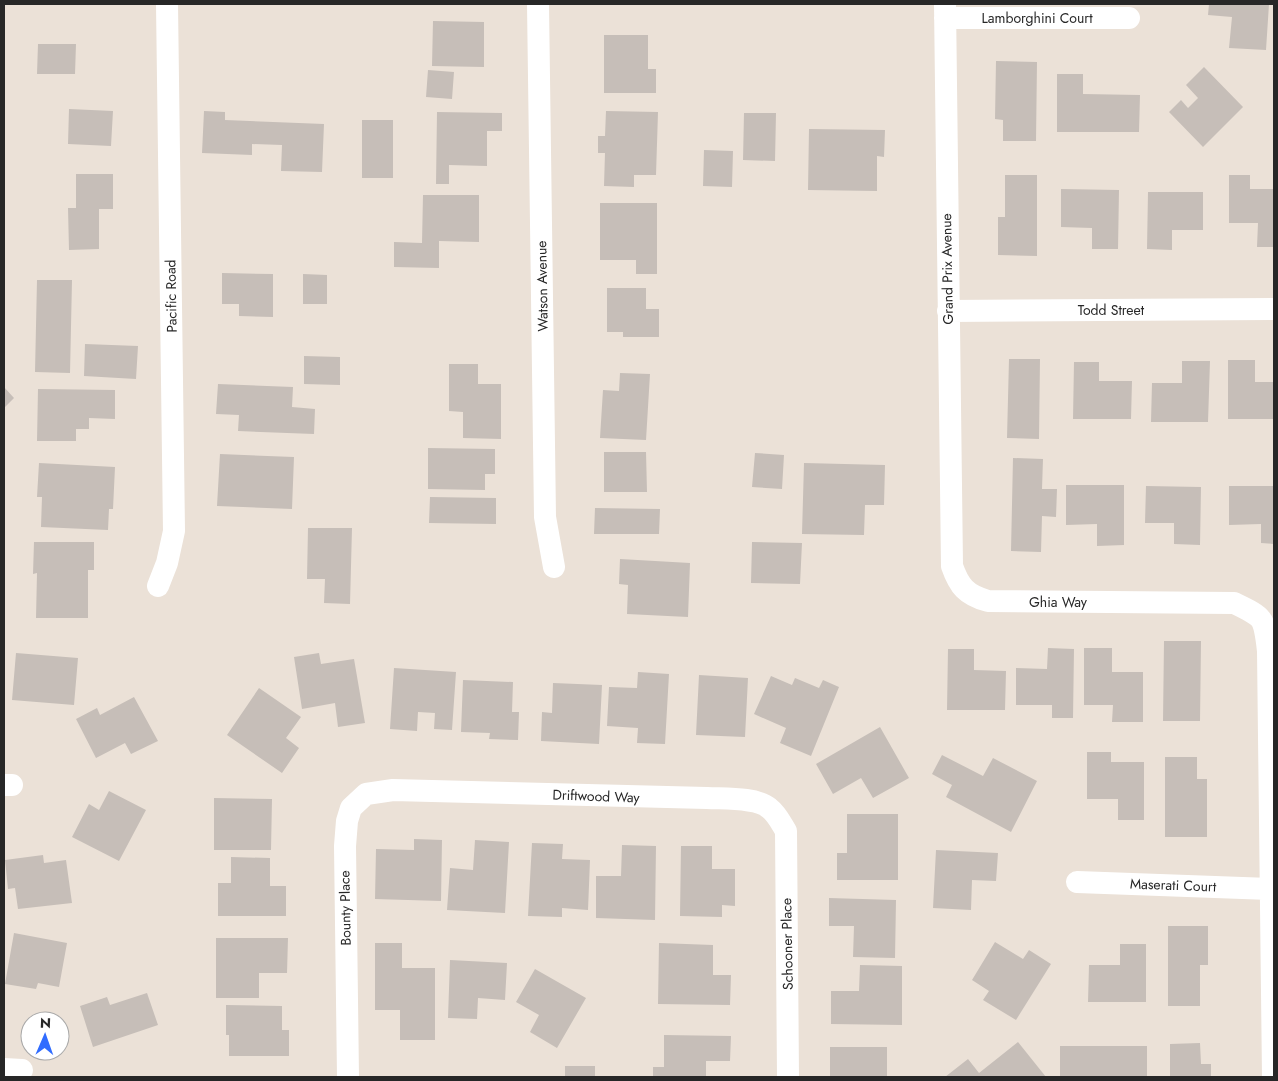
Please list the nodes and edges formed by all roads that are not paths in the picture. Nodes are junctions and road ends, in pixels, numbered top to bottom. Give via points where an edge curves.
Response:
1 (167, 4) edge
2 (538, 4) edge
3 (945, 11) edge
4 (1129, 18) dead end
5 (1274, 309) edge
6 (948, 311) junction
7 (951, 535) joint
8 (554, 568) dead end
9 (158, 586) dead end
10 (414, 791) joint
11 (775, 813) joint
12 (1077, 882) dead end
13 (1270, 889) junction
14 (348, 1077) edge
15 (788, 1077) edge
16 (1273, 1077) edge

1 - 9 street, Pacific Road via 174,531
2 - 8 street, Watson Avenue via 545,517
3 - 4 street, Lamborghini Court
3 - 6 street, Grand Prix Avenue
5 - 6 street, Todd Street
6 - 7 street, Grand Prix Avenue
7 - 13 street, Ghia Way via 952,566 958,582 973,597 988,601 1212,602 1234,603 1256,613 1264,624 1268,651
10 - 11 street, Driftwood Way via 748,801 767,806
10 - 14 street, Bounty Place via 366,794 351,808 347,821 344,846
11 - 15 street, Schooner Place via 786,831
12 - 13 street, Maserati Court
13 - 16 street, Ghia Way

